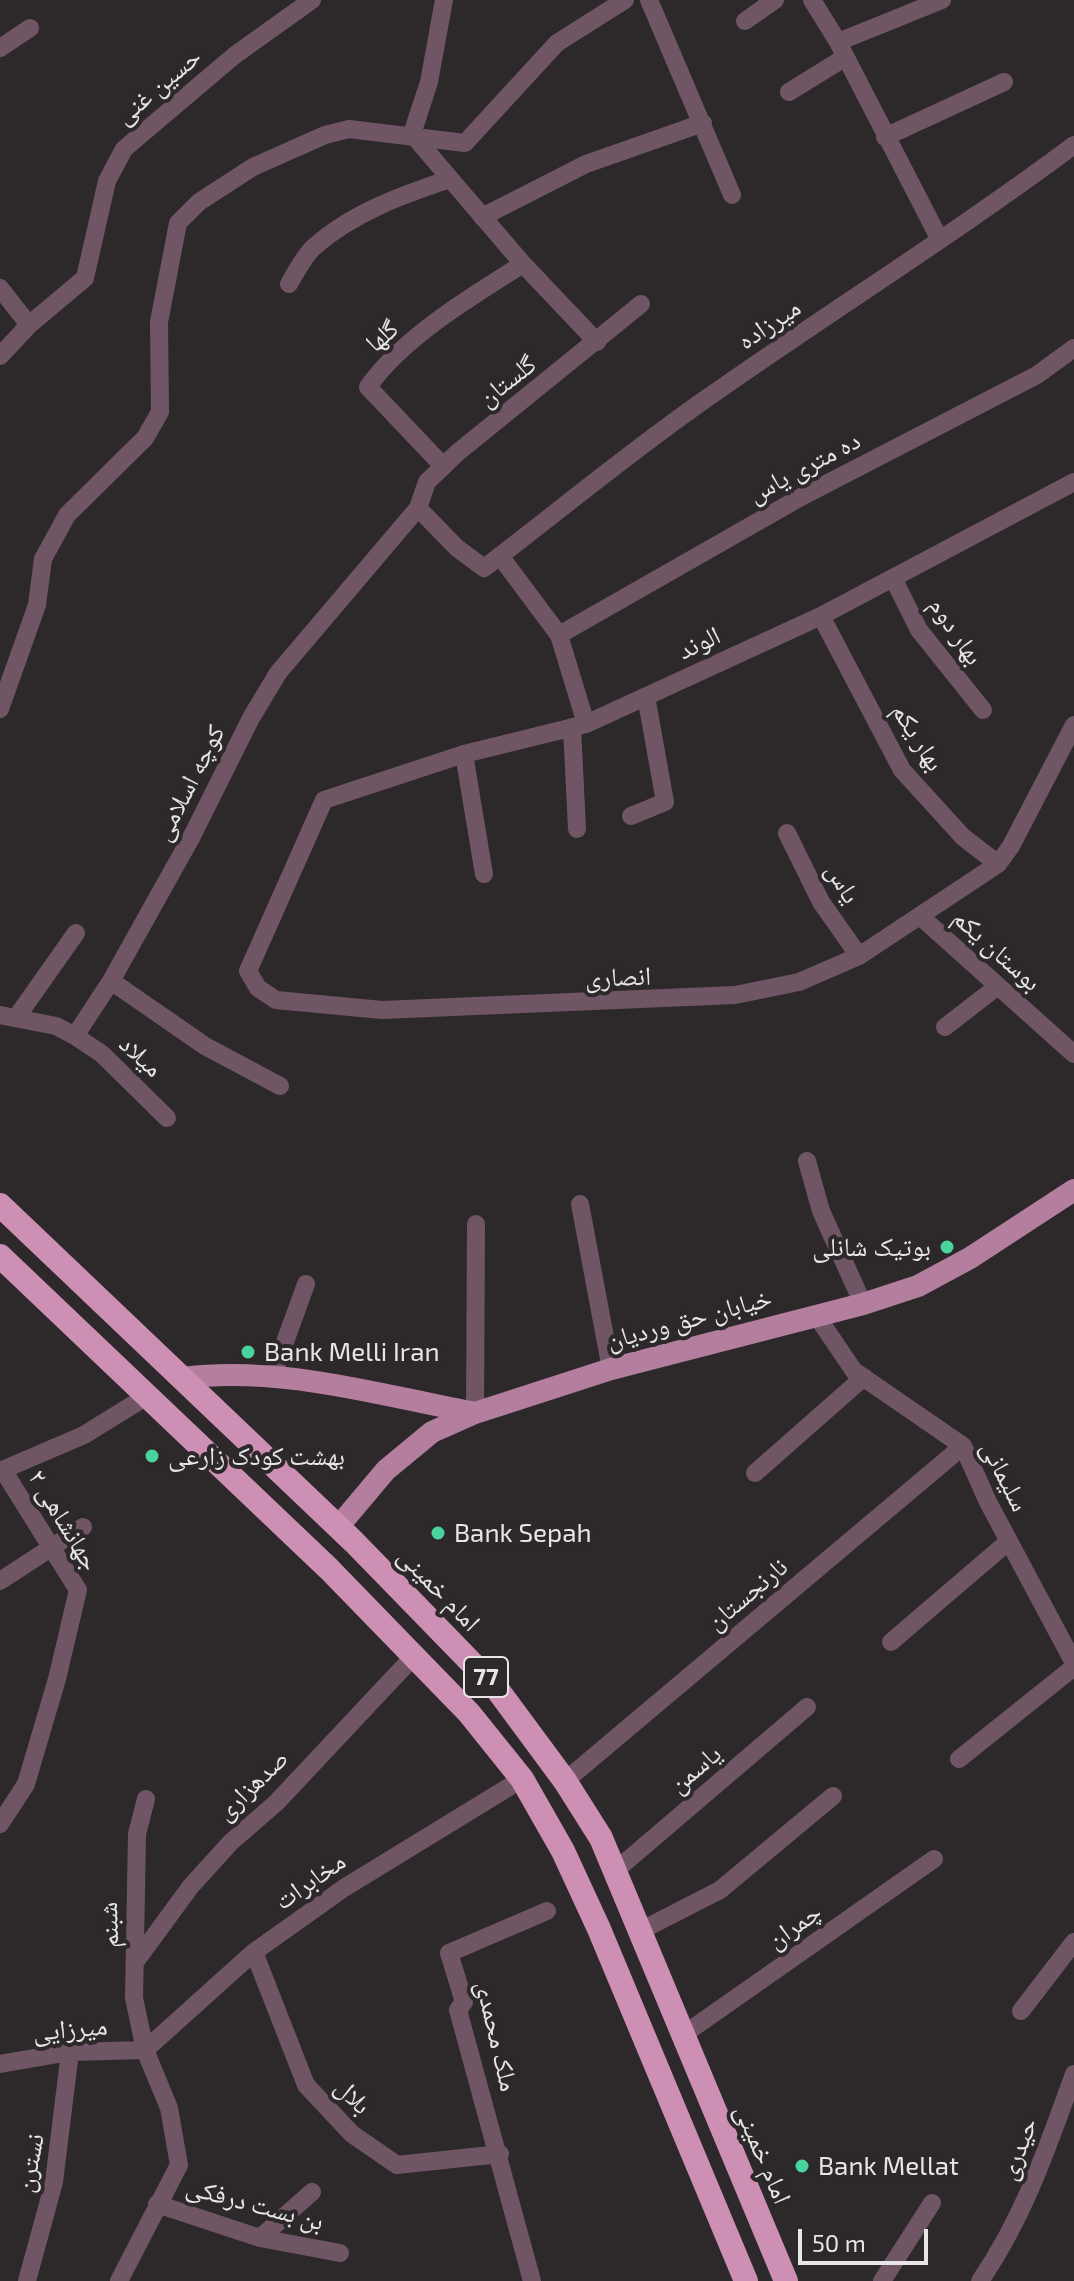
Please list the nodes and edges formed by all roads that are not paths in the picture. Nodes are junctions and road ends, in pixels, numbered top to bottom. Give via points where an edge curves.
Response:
1 (312, 0) edge
2 (444, 0) edge
3 (625, 0) edge
4 (649, 0) edge
5 (775, 0) edge
6 (812, 0) edge
7 (942, 0) edge
8 (745, 21) dead end
9 (30, 28) dead end
10 (0, 48) edge
11 (841, 50) junction
12 (1004, 82) dead end
13 (789, 92) dead end
14 (703, 123) junction
15 (412, 134) junction
16 (885, 137) junction
17 (1074, 145) edge
18 (450, 179) junction
19 (732, 195) dead end
20 (482, 217) junction
21 (940, 240) junction
22 (523, 264) junction
23 (289, 284) dead end
24 (0, 288) edge
25 (641, 304) dead end
26 (29, 325) junction
27 (597, 342) junction
28 (1074, 348) edge
29 (0, 356) edge
30 (443, 466) junction
31 (1074, 482) edge
32 (418, 508) junction
33 (500, 556) junction
34 (893, 578) junction
35 (821, 616) junction
36 (559, 635) junction
37 (646, 696) junction
38 (0, 709) edge
39 (983, 710) dead end
40 (1074, 725) edge
41 (579, 726) junction
42 (464, 754) junction
43 (324, 800) joint
44 (631, 816) dead end
45 (577, 829) dead end
46 (787, 833) dead end
47 (998, 864) junction
48 (484, 874) dead end
49 (921, 917) junction
50 (76, 933) dead end
51 (859, 956) junction
52 (111, 981) junction
53 (998, 986) junction
54 (8, 1017) edge
55 (945, 1027) dead end
56 (75, 1036) junction
57 (1074, 1054) edge
58 (280, 1086) dead end
59 (167, 1118) dead end
60 (807, 1161) dead end
61 (1074, 1190) edge
62 (580, 1204) dead end
63 (0, 1205) edge
64 (476, 1224) dead end
65 (0, 1256) edge
66 (306, 1284) dead end
67 (863, 1304) junction
68 (816, 1315) junction
69 (611, 1369) junction
70 (273, 1375) junction
71 (864, 1377) junction
72 (182, 1378) junction
73 (147, 1396) junction
74 (475, 1413) junction
75 (963, 1446) junction
76 (2, 1470) edge
77 (755, 1473) dead end
78 (83, 1527) dead end
79 (338, 1527) junction
80 (1009, 1541) junction
81 (50, 1545) junction
82 (0, 1581) edge
83 (891, 1642) dead end
84 (414, 1656) junction
85 (1074, 1665) edge
86 (807, 1707) dead end
87 (959, 1759) dead end
88 (522, 1779) junction
89 (565, 1781) junction
90 (833, 1796) dead end
91 (146, 1799) dead end
92 (0, 1824) edge
93 (934, 1859) dead end
94 (615, 1871) junction
95 (547, 1911) dead end
96 (640, 1931) junction
97 (1074, 1942) edge
98 (254, 1952) junction
99 (136, 1961) junction
100 (1021, 2011) dead end
101 (683, 2035) junction
102 (145, 2050) junction
103 (70, 2052) junction
104 (0, 2064) edge
105 (1074, 2074) edge
106 (500, 2154) junction
107 (312, 2192) dead end
108 (932, 2203) dead end
109 (157, 2204) junction
110 (260, 2238) junction
111 (340, 2253) dead end
112 (27, 2281) edge
113 (119, 2281) edge
114 (532, 2281) edge
115 (746, 2281) edge
116 (786, 2281) edge
117 (882, 2281) edge
118 (980, 2281) edge

1 - 26 street, حسین غنی via 235,55 124,149 107,181 85,278
2 - 15 street via 429,82
3 - 15 street via 557,43 465,143
4 - 14 street
5 - 8 street
6 - 11 street
7 - 11 street
9 - 10 street
11 - 13 street
11 - 16 street
12 - 16 street
14 - 19 street
14 - 20 street via 586,164
15 - 18 street
15 - 38 street via 349,129 325,135 253,167 199,202 178,223 159,322 160,412 145,438 67,515 43,559 37,605
16 - 21 street
17 - 21 street, میرزاده
18 - 20 street
18 - 23 street via 401,195 353,220 312,248
20 - 22 street
21 - 33 street, میرزاده via 653,437
22 - 27 street
22 - 30 street, گلها via 431,328 381,368 368,387
24 - 26 street
25 - 27 street, گلستان
26 - 29 street, حسین غنی
27 - 30 street, گلستان
28 - 36 street, ده متری یاس via 1037,375 801,497
30 - 32 street, گلستان via 427,482
31 - 34 street, الوند
32 - 33 street via 484,568
32 - 52 street, کوچه اسلامی via 278,673
33 - 36 street
34 - 35 street, الوند
34 - 39 street, بهار دوم via 919,630
35 - 37 street, الوند
35 - 47 street, بهار یکم via 902,770 963,837
36 - 41 street
37 - 41 street, الوند
37 - 44 street via 665,802
40 - 47 street, انصاری
41 - 42 street, الوند
41 - 45 street
42 - 43 street, الوند
42 - 48 street
43 - 51 street, انصاری via 248,971 258,988 276,1000 382,1010 666,1001 799,982
46 - 51 street, یاس via 821,902
47 - 49 street, انصاری
49 - 51 street, انصاری
49 - 53 street, بوستان یکم
50 - 54 street
52 - 56 street, کوچه اسلامی
52 - 58 street via 205,1046
53 - 55 street
53 - 57 street, بوستان یکم
54 - 56 street via 56,1026
56 - 59 street, میلاد via 102,1054
60 - 67 street via 821,1211
61 - 67 main road, خیابان حق وردیان via 970,1258 918,1286
62 - 69 street
63 - 72 highway, امام خمینی / 77
64 - 74 street
65 - 73 highway, 77
66 - 70 street
67 - 68 main road, خیابان حق وردیان
68 - 69 main road, خیابان حق وردیان
68 - 71 street, سلیمانی via 854,1371
69 - 74 main road, خیابان حق وردیان
70 - 72 main road via 227,1372
70 - 74 main road
71 - 75 street, سلیمانی
71 - 77 street
72 - 79 highway, امام خمینی / 77
73 - 76 street via 84,1435
73 - 84 highway, 77
74 - 79 main road, خیابان حق وردیان via 432,1432 386,1470
75 - 80 street, سلیمانی
75 - 89 street, نارنجستان
76 - 81 street, جهانشاهی ۲
78 - 81 street
79 - 89 highway, امام خمینی / 77 via 497,1689
80 - 83 street
80 - 85 street, سلیمانی
81 - 82 street
81 - 92 street, جهانشاهی ۲ via 78,1590 26,1784
84 - 88 highway, 77
84 - 99 street, صدهزاری via 276,1803 231,1842
85 - 87 street
86 - 94 street, یاسمن
88 - 98 street, مخابرات via 344,1888
88 - 115 highway, 77 via 599,1929
89 - 94 highway, امام خمینی / 77
90 - 96 street via 720,1890
91 - 99 street, شبنم via 137,1834 132,1933
93 - 101 street, چمران
94 - 96 highway, امام خمینی / 77
95 - 106 street, ملک محمدی via 449,1953 464,2002 458,2010
96 - 101 highway, امام خمینی / 77
97 - 100 street
98 - 102 street, مخابرات
98 - 106 street, بلال via 306,2085 352,2134 397,2165
99 - 102 street, شبنم via 134,1998
101 - 116 highway, امام خمینی / 77
102 - 103 street, میرزایی
102 - 109 street, شبنم via 169,2108 179,2165
103 - 104 street, میرزایی
103 - 112 street, نسترن via 54,2182
105 - 118 street, حیدری via 1036,2180 1008,2240
106 - 114 street, ملک محمدی
107 - 110 street
108 - 117 street
109 - 110 street, بن بست درفکی
109 - 113 street, شبنم
110 - 111 street, بن بست درفکی

